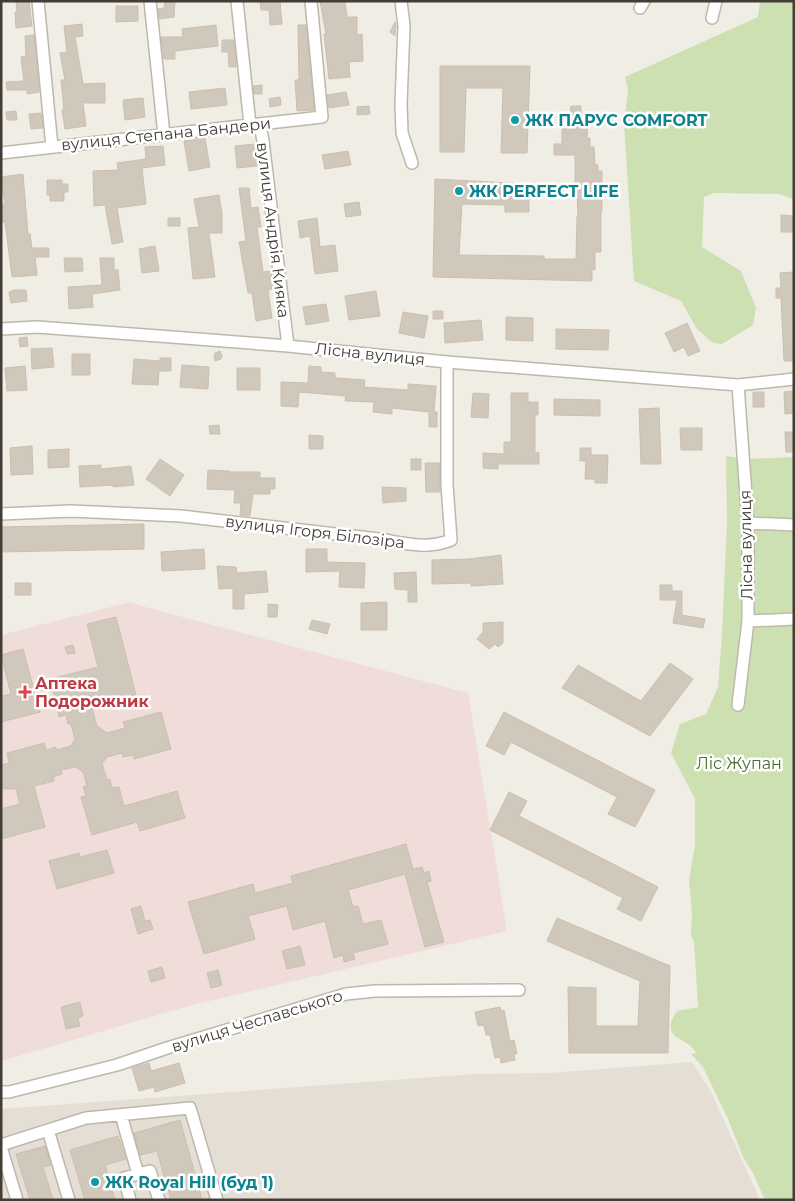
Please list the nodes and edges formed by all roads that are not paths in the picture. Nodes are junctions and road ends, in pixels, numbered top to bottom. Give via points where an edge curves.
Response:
1 (38, 1) edge
2 (150, 1) edge
3 (237, 1) edge
4 (311, 1) edge
5 (401, 1) edge
6 (716, 1) edge
7 (712, 18) dead end
8 (250, 125) junction
9 (164, 135) junction
10 (52, 147) junction
11 (1, 153) edge
12 (412, 163) dead end
13 (1, 329) edge
14 (288, 346) junction
15 (447, 362) junction
16 (794, 378) edge
17 (738, 385) junction
18 (1, 514) edge
19 (748, 523) junction
20 (794, 525) edge
21 (794, 619) edge
22 (748, 621) junction
23 (738, 706) dead end
24 (519, 990) dead end
25 (1, 1092) edge
26 (121, 1115) junction
27 (48, 1130) junction
28 (1, 1146) edge
29 (138, 1174) junction
30 (17, 1200) edge
31 (69, 1200) edge
32 (130, 1200) edge
33 (159, 1200) edge
34 (216, 1200) edge

1 - 10 street
2 - 9 street
3 - 8 street, вулиця Андрія Кияка
4 - 8 street, вулиця Степана Бандери via 322,117
5 - 12 street via 404,26 402,133
6 - 7 street
8 - 9 street, вулиця Степана Бандери
8 - 14 street, вулиця Андрія Кияка via 261,130 263,141
9 - 10 street, вулиця Степана Бандери
10 - 11 street, вулиця Степана Бандери
13 - 14 street, Лісна вулиця via 37,327
14 - 15 street, Лісна вулиця
15 - 17 street, Лісна вулиця
15 - 18 street, вулиця Ігоря Білозіра via 447,485 451,540 441,544 408,544 181,516 71,511
16 - 17 street, Лісна вулиця
17 - 19 street, Лісна вулиця
19 - 20 street
19 - 22 street, Лісна вулиця
21 - 22 street
22 - 23 street, Лісна вулиця
24 - 25 street, вулиця Чеславського via 346,994 118,1065
26 - 27 street via 86,1118
26 - 29 street
26 - 34 street via 190,1108
27 - 28 street
27 - 31 street
28 - 30 street
29 - 32 street via 124,1178
29 - 33 street via 150,1171

